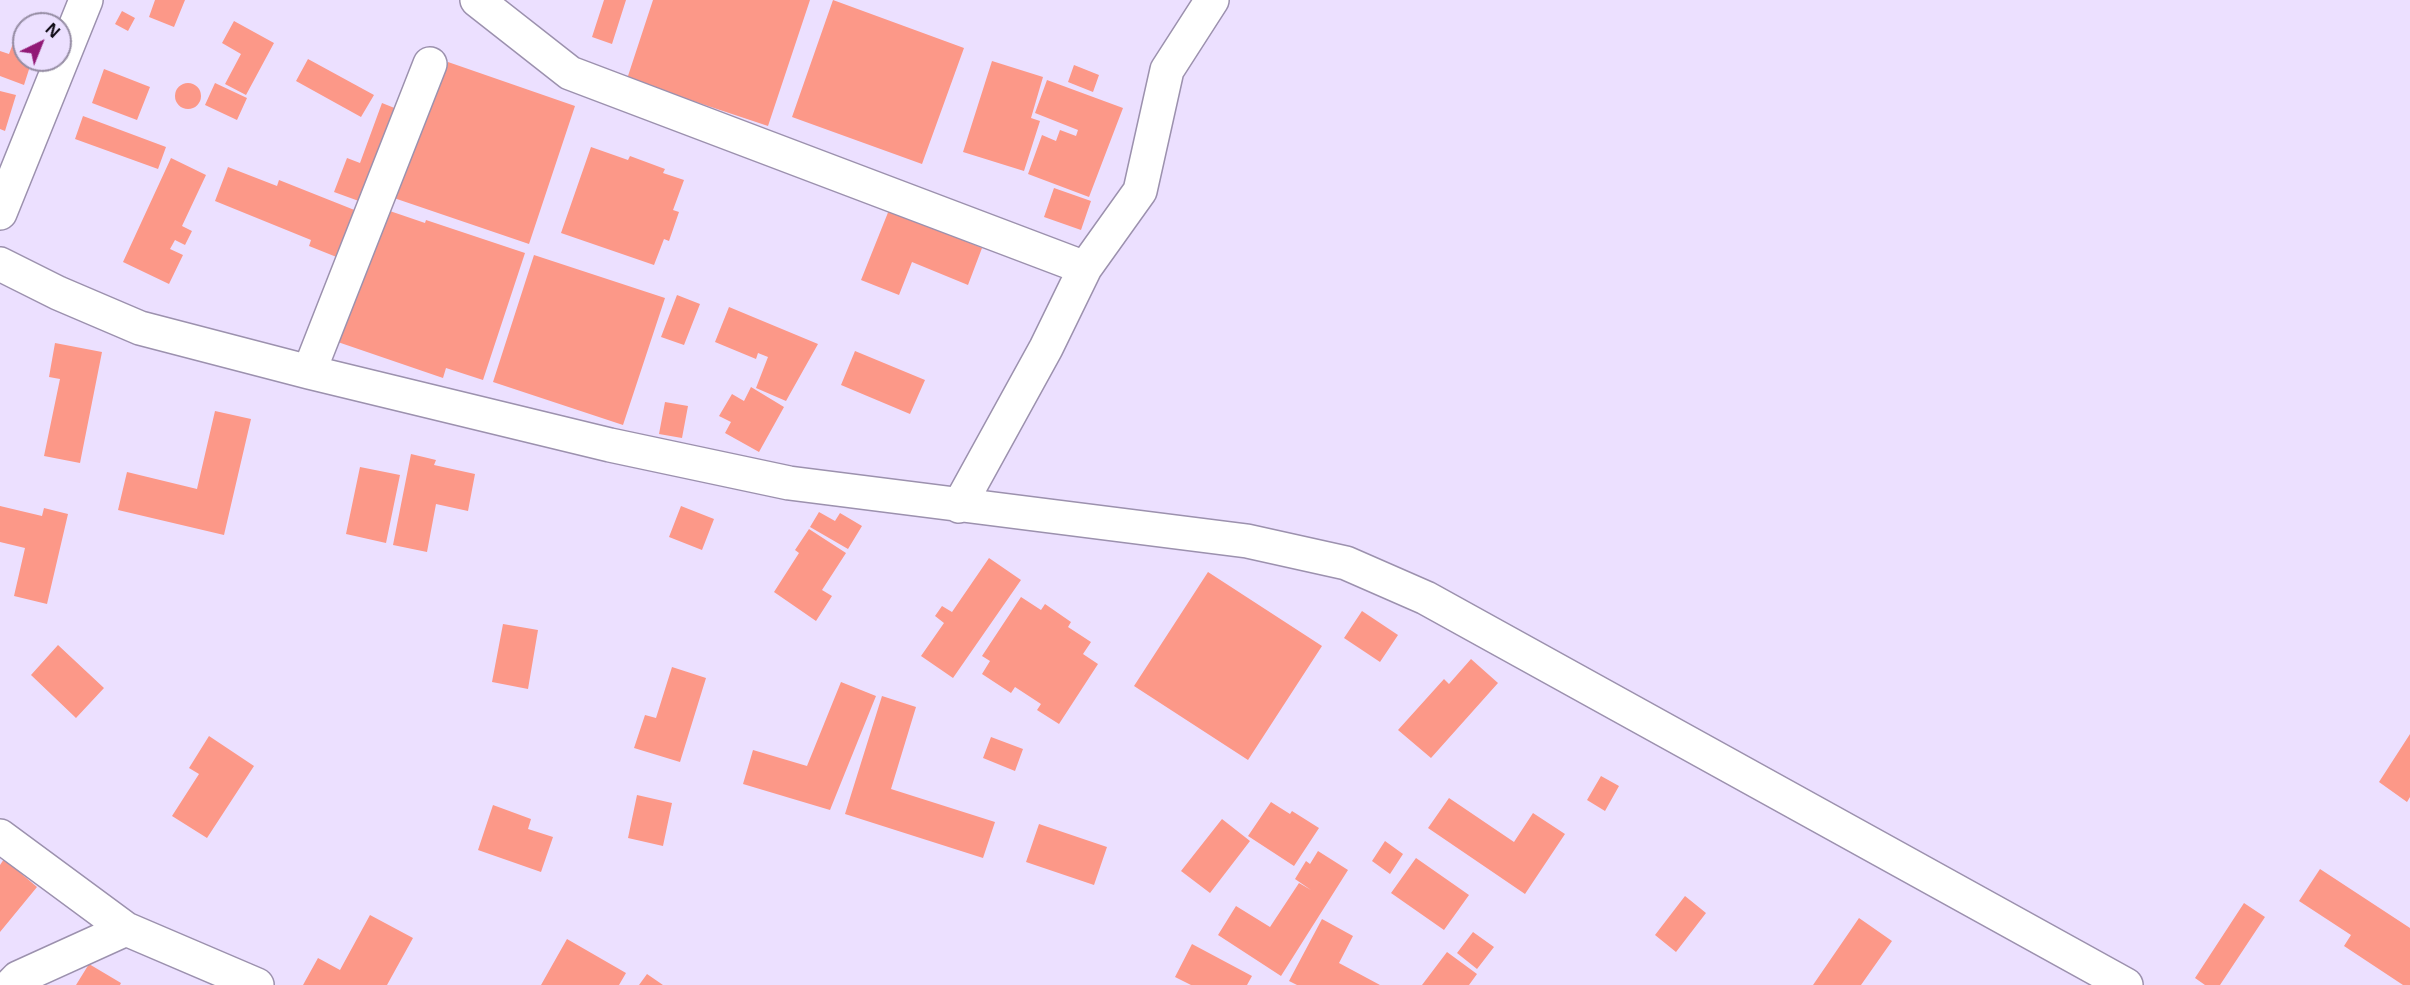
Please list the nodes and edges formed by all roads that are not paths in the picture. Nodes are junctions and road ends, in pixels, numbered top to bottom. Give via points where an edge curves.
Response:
1 (86, 0) edge
2 (477, 0) edge
3 (1212, 0) edge
4 (430, 64) dead end
5 (0, 213) edge
6 (0, 264) edge
7 (1085, 268) junction
8 (309, 372) junction
9 (959, 506) junction
10 (0, 836) edge
11 (126, 929) junction
12 (11, 985) edge
13 (257, 985) edge
14 (2126, 985) edge

1 - 5 street
2 - 7 street via 570,73
3 - 7 street via 1167,70 1140,190
4 - 8 street
6 - 8 street via 140,328
7 - 9 street
8 - 9 street via 610,445 789,483
9 - 14 street via 1247,541 1346,563 1426,598
10 - 11 street
11 - 12 street via 18,978
11 - 13 street

